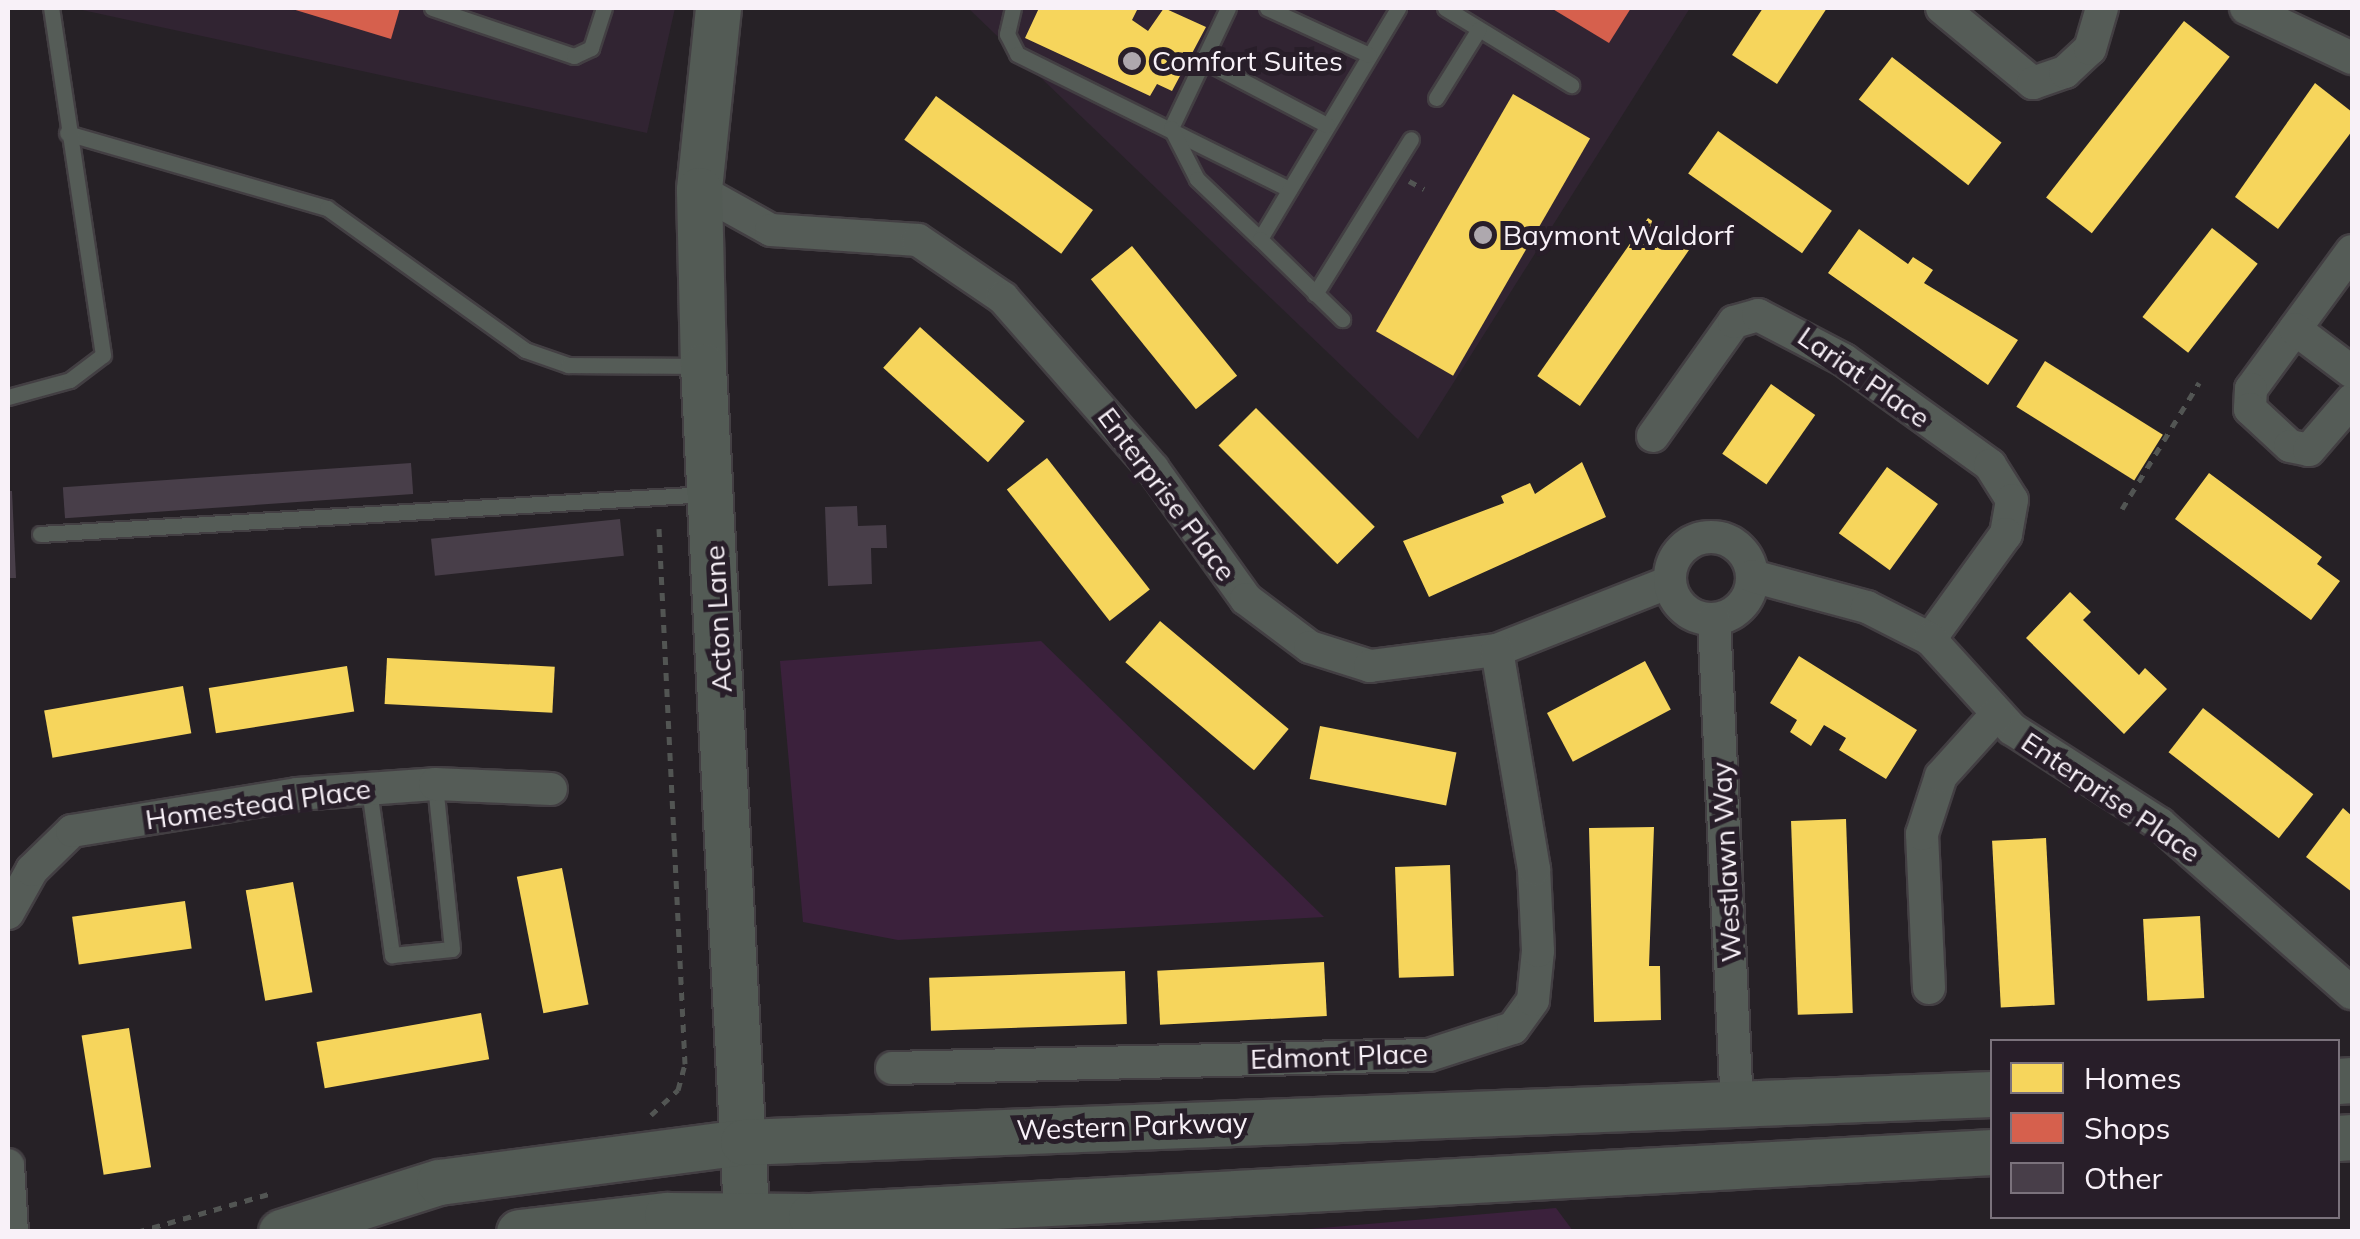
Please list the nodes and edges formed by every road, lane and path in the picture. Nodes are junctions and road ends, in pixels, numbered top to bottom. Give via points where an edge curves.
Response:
1 (51, 8) edge
2 (432, 8) edge
3 (604, 8) edge
4 (718, 8) edge
5 (1012, 8) edge
6 (1228, 8) edge
7 (1267, 8) edge
8 (1398, 8) edge
9 (1445, 8) edge
10 (1942, 8) edge
11 (2102, 8) edge
12 (2246, 8) edge
13 (1479, 28) junction
14 (1369, 56) junction
15 (2352, 58) edge
16 (1203, 60) junction
17 (1571, 85) dead end
18 (1436, 98) dead end
19 (1328, 125) junction
20 (1171, 128) junction
21 (67, 133) junction
22 (1411, 139) dead end
23 (1290, 189) junction
24 (698, 190) junction
25 (1260, 239) junction
26 (2352, 251) edge
27 (1316, 294) junction
28 (1342, 319) dead end
29 (2295, 329) junction
30 (703, 366) junction
31 (2352, 372) edge
32 (2199, 383) dead end
33 (8, 397) edge
34 (2352, 400) edge
35 (1653, 436) dead end
36 (712, 494) junction
37 (2122, 509) dead end
38 (659, 530) dead end
39 (40, 534) dead end
40 (1752, 576) junction
41 (1670, 582) junction
42 (1714, 619) junction
43 (1930, 639) junction
44 (1497, 650) junction
45 (1997, 714) junction
46 (435, 784) junction
47 (370, 789) junction
48 (551, 789) dead end
49 (8, 913) edge
50 (1928, 988) dead end
51 (2352, 993) edge
52 (892, 1068) dead end
53 (1990, 1094) edge
54 (1737, 1104) junction
55 (635, 1119) dead end
56 (743, 1142) junction
57 (1990, 1152) edge
58 (8, 1165) edge
59 (747, 1224) edge
60 (12, 1232) edge
61 (281, 1232) edge
62 (519, 1232) edge

1 - 21 lane
2 - 3 lane via 574,56 591,48
4 - 24 main road, Acton Lane
5 - 20 lane via 1008,34 1017,54
6 - 16 lane
7 - 14 lane
8 - 14 lane
9 - 13 lane
10 - 11 street via 2033,82 2064,72 2090,49
12 - 15 street
13 - 17 lane
13 - 18 lane
14 - 19 lane
16 - 19 lane
16 - 20 lane
19 - 23 lane
20 - 23 lane
20 - 25 lane via 1196,179
21 - 30 lane via 327,208 526,350 568,365
21 - 33 lane via 104,355 70,380
22 - 27 lane
23 - 25 lane
24 - 30 main road, Acton Lane
24 - 44 street, Enterprise Place via 771,230 918,240 1004,298 1153,469 1246,599 1285,633 1370,666
25 - 27 lane
26 - 29 street
27 - 28 lane
29 - 31 street
29 - 34 street via 2250,389 2250,409 2290,446 2309,450
30 - 36 main road, Acton Lane
32 - 37 path
35 - 43 street, Lariat Place via 1734,322 1776,319 1990,466 2012,500 2006,534
36 - 39 lane
36 - 56 main road, Acton Lane
38 - 55 path via 666,538 685,1064 671,1099
40 - 41 street via 1733,543 1708,537 1676,557
40 - 42 street via 1738,610
40 - 43 street, Enterprise Place via 1867,606
41 - 42 street via 1690,614
41 - 44 street, Enterprise Place
42 - 54 street, Westlawn Way
43 - 45 street, Enterprise Place
44 - 52 street, Edmont Place via 1534,870 1538,952 1533,1000 1513,1028 1429,1056
45 - 50 street via 1940,776 1922,834
45 - 51 street, Enterprise Place via 2064,770 2160,824
46 - 47 street, Homestead Place
46 - 47 lane via 452,949 392,955
46 - 48 street, Homestead Place
47 - 49 street, Homestead Place via 72,831 32,870
53 - 54 main road, Western Parkway
54 - 56 main road, Western Parkway
56 - 59 main road, Acton Lane
56 - 61 main road, Western Parkway via 439,1182
57 - 59 main road
58 - 60 street
59 - 62 main road

